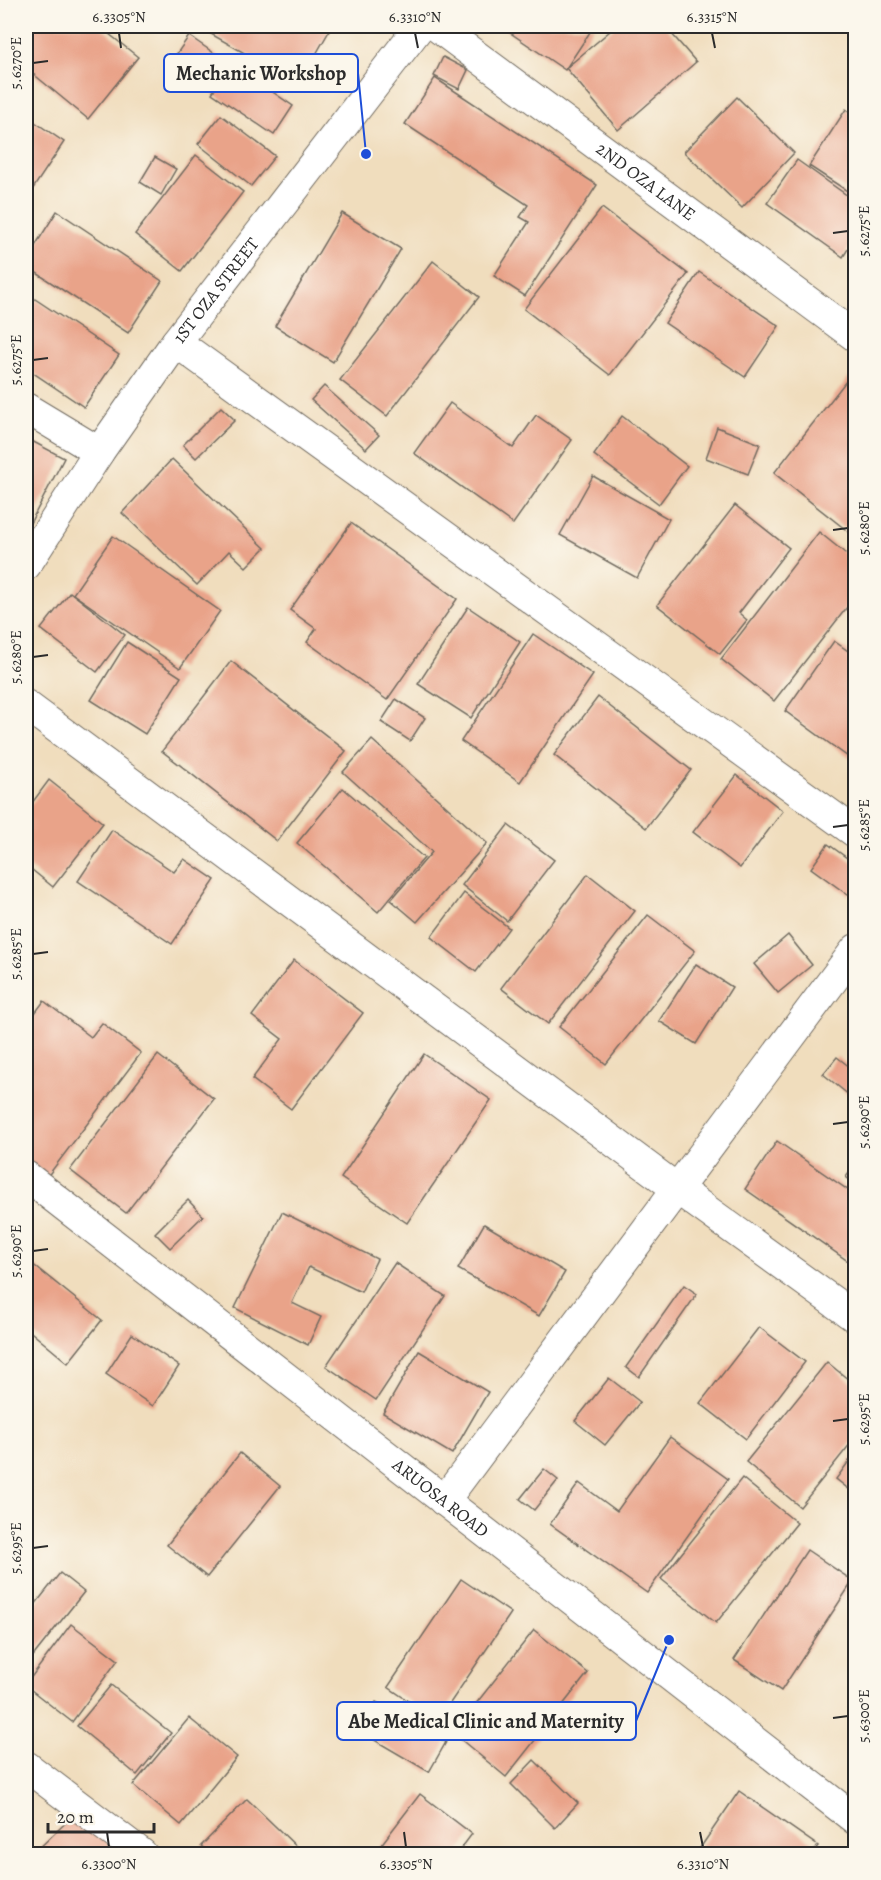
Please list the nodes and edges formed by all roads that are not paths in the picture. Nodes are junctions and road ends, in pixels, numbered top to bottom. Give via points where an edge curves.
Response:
1 (420, 26) edge
2 (436, 26) edge
3 (855, 337) edge
4 (176, 342) junction
5 (26, 408) edge
6 (99, 452) junction
7 (26, 565) edge
8 (26, 705) edge
9 (855, 833) edge
10 (855, 949) edge
11 (26, 1176) edge
12 (676, 1188) junction
13 (855, 1318) edge
14 (444, 1501) junction
15 (26, 1766) edge
16 (855, 1820) edge
17 (142, 1854) edge

1 - 4 street, 1ST OZA STREET
2 - 3 street, 2ND OZA LANE
4 - 6 street, 1ST OZA STREET
4 - 9 street
5 - 6 street
6 - 7 street, 1ST OZA STREET
8 - 12 street
10 - 12 street
11 - 14 street, ARUOSA ROAD
12 - 13 street
12 - 14 street
14 - 16 street, ARUOSA ROAD
15 - 17 street

